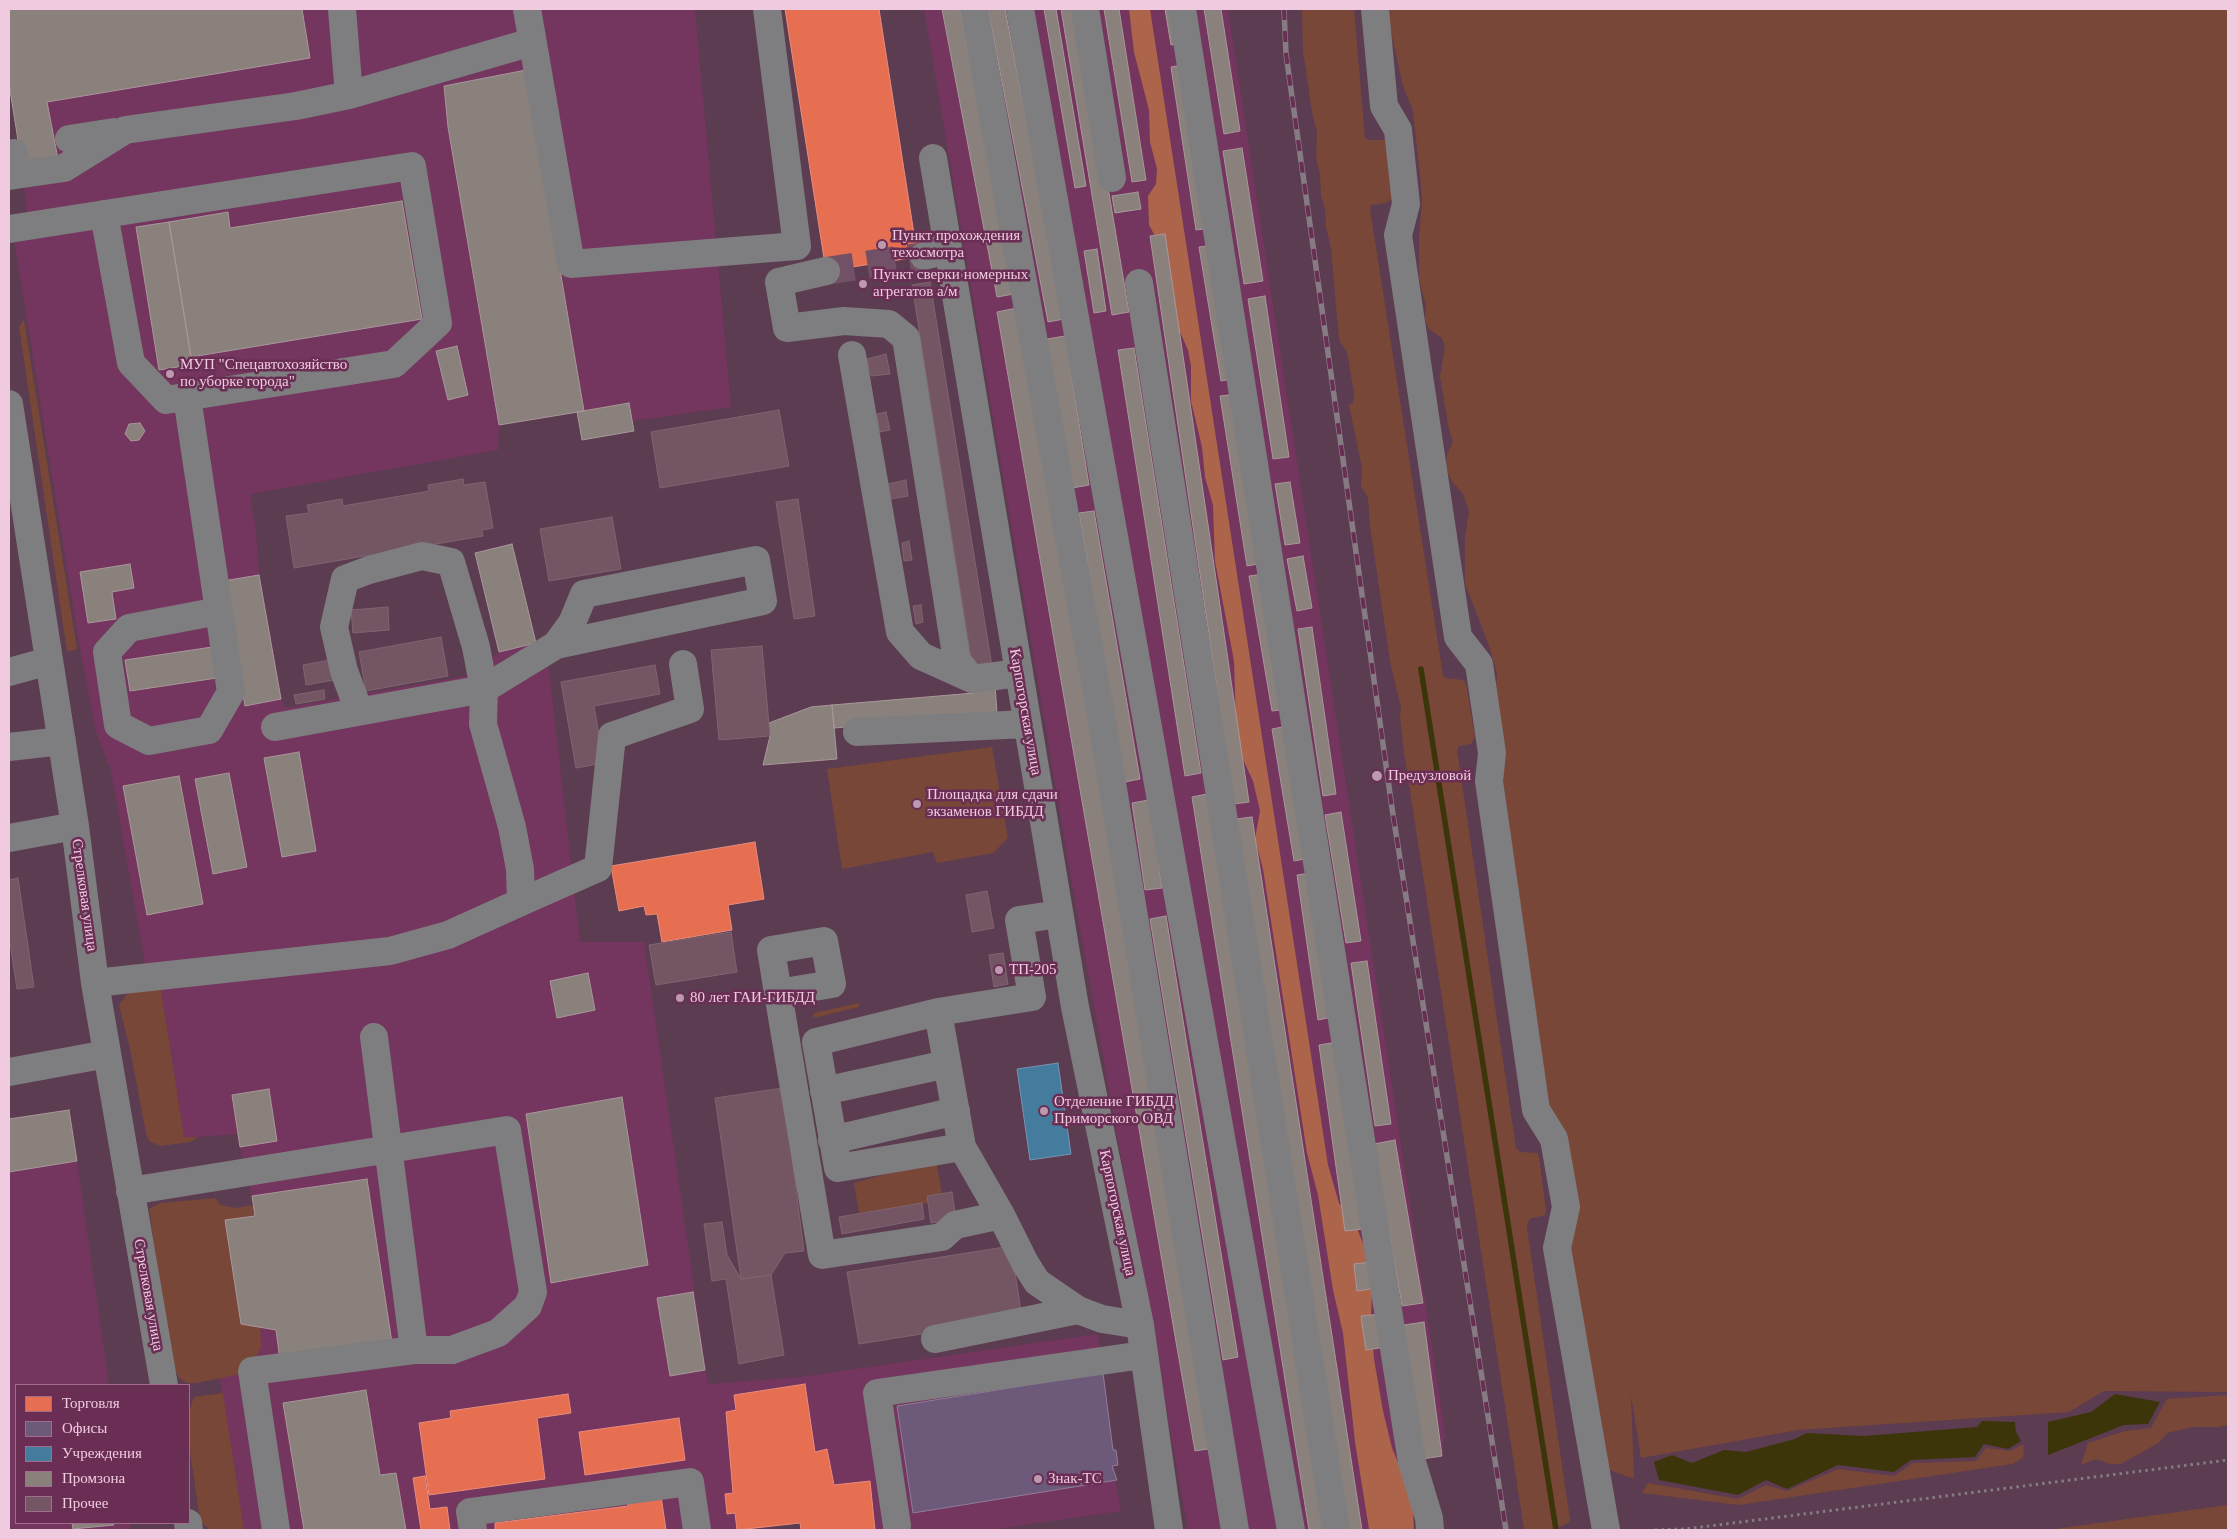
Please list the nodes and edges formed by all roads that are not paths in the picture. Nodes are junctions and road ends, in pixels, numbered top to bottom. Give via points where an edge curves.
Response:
1 (342, 9) edge
2 (527, 9) edge
3 (767, 9) edge
4 (974, 9) edge
5 (1020, 9) edge
6 (1085, 9) edge
7 (1182, 9) edge
8 (1374, 9) edge
9 (532, 42) junction
10 (349, 95) junction
11 (125, 130) junction
12 (96, 148) junction
13 (933, 158) dead end
14 (11, 162) edge
15 (1112, 178) dead end
16 (104, 214) junction
17 (9, 229) edge
18 (826, 271) tunnel mouth
19 (1139, 284) dead end
20 (852, 355) dead end
21 (186, 397) junction
22 (9, 404) edge
23 (16, 488) edge
24 (219, 611) junction
25 (556, 645) junction
26 (49, 661) junction
27 (684, 664) dead end
28 (964, 670) junction
29 (9, 672) edge
30 (1018, 672) junction
31 (484, 689) junction
32 (359, 710) junction
33 (1028, 724) junction
34 (275, 727) dead end
35 (857, 732) dead end
36 (62, 740) junction
37 (9, 748) edge
38 (75, 826) junction
39 (9, 838) edge
40 (521, 902) junction
41 (1059, 914) junction
42 (96, 983) junction
43 (778, 993) dead end
44 (938, 1012) junction
45 (374, 1036) dead end
46 (107, 1054) junction
47 (947, 1064) junction
48 (9, 1072) edge
49 (824, 1090) junction
50 (956, 1111) junction
51 (832, 1140) junction
52 (962, 1147) junction
53 (388, 1149) junction
54 (130, 1191) junction
55 (1001, 1215) junction
56 (1078, 1310) junction
57 (1140, 1325) junction
58 (935, 1339) dead end
59 (414, 1350) junction
60 (1143, 1355) junction
61 (164, 1384) edge
62 (898, 1526) dead end
63 (276, 1530) edge
64 (473, 1530) edge
65 (697, 1530) edge
66 (1169, 1530) edge
67 (1235, 1530) edge
68 (1291, 1530) edge
69 (1336, 1530) edge
70 (1430, 1530) edge
71 (1606, 1530) edge

1 - 10 street
2 - 9 street
3 - 9 street via 797,246 571,264
4 - 67 street via 1099,704
5 - 68 street
6 - 15 street
7 - 70 street via 1410,1452
8 - 71 street via 1384,106 1398,130 1406,204 1398,235 1455,618 1458,637 1479,664 1492,753 1490,781 1536,1110 1554,1140 1566,1207 1557,1248
9 - 10 street
10 - 11 street via 296,106
11 - 12 street
11 - 12 street via 68,145
12 - 14 street via 64,168
13 - 30 street, Карпогорская улица via 936,253
16 - 17 street
16 - 21 street via 131,363 166,400
16 - 21 street via 412,166 438,323 394,364
18 - 28 street via 779,282 787,328 844,321 888,324 906,338
19 - 69 street
20 - 28 street via 900,632 921,656
21 - 24 street
22 - 23 street, Стрелковая улица
23 - 26 street, Стрелковая улица
24 - 24 street via 129,628 107,652 118,725 149,741 209,730 231,692
25 - 25 street via 763,601 756,560 584,594 572,623
25 - 31 street
26 - 29 street
26 - 36 street, Стрелковая улица
27 - 40 street via 690,709 612,736 598,868
28 - 30 street
30 - 33 street, Карпогорская улица
31 - 32 street
31 - 32 street via 476,647 451,562 422,556 344,579 334,627 344,671
31 - 40 street via 483,724 512,827 520,869
32 - 34 street
33 - 35 street
33 - 41 street, Карпогорская улица
36 - 37 street
36 - 38 street, Стрелковая улица
38 - 39 street
38 - 42 street, Стрелковая улица
40 - 42 street via 448,935 390,951
41 - 44 street via 1019,920 1032,996
41 - 57 street, Карпогорская улица
42 - 46 street, Стрелковая улица
43 - 55 street via 822,1255 942,1237 955,1225
44 - 47 street
44 - 49 street via 816,1042
45 - 53 street
46 - 48 street
46 - 54 street, Стрелковая улица
47 - 49 street
47 - 50 street
49 - 51 street
50 - 51 street
50 - 52 street
51 - 52 street via 838,1168
52 - 55 street
53 - 54 street
53 - 59 street
53 - 59 street via 507,1130 533,1292 528,1306 498,1333 452,1350
54 - 61 street, Стрелковая улица
55 - 56 street via 1037,1282
56 - 57 street
56 - 58 street
57 - 60 street, Карпогорская улица
59 - 63 street via 252,1371
60 - 62 street via 877,1393
60 - 66 street, Карпогорская улица
64 - 65 street via 470,1512 690,1482

